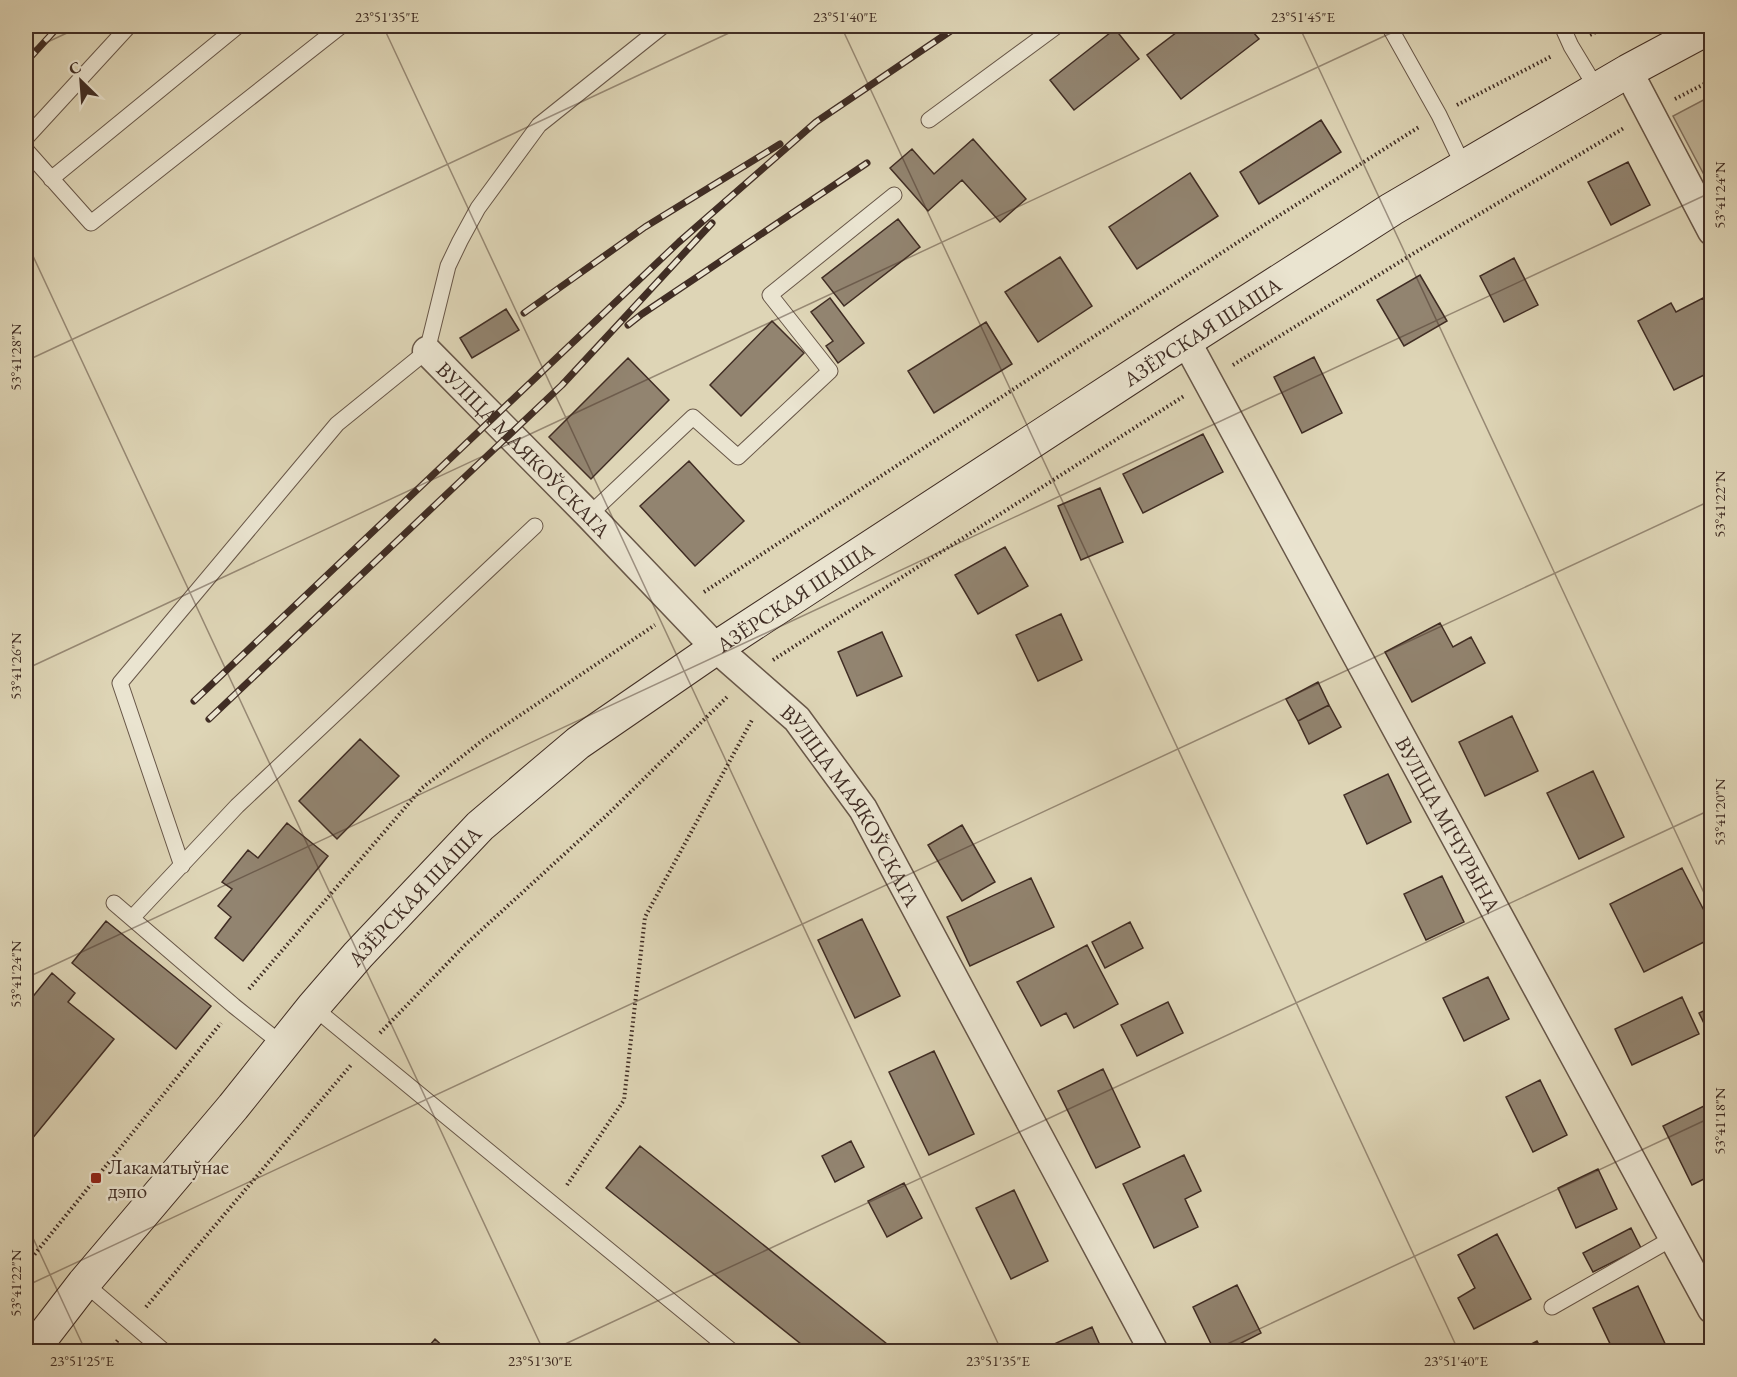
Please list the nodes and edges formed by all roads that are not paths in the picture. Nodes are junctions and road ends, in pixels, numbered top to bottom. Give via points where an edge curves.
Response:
1 (129, 26) edge
2 (238, 26) edge
3 (341, 26) edge
4 (663, 26) edge
5 (1057, 26) edge
6 (1389, 26) edge
7 (1562, 26) edge
8 (1712, 26) edge
9 (1628, 71) junction
10 (1597, 89) junction
11 (929, 120) dead end
12 (26, 138) edge
13 (26, 150) edge
14 (1464, 167) junction
15 (51, 179) junction
16 (894, 195) dead end
17 (1712, 231) edge
18 (1186, 341) junction
19 (427, 351) junction
20 (589, 515) junction
21 (535, 526) dead end
22 (716, 648) junction
23 (182, 866) junction
24 (114, 903) dead end
25 (132, 918) junction
26 (313, 1007) junction
27 (283, 1045) junction
28 (1673, 1238) junction
29 (84, 1283) junction
30 (1552, 1307) dead end
31 (1712, 1309) edge
32 (39, 1348) edge
33 (165, 1352) edge
34 (733, 1352) edge
35 (1154, 1352) edge

1 - 12 lane
2 - 15 lane
3 - 15 lane via 91,224
4 - 19 lane via 539,125 513,158 478,208 448,266
5 - 11 lane
6 - 14 lane
7 - 10 lane
8 - 9 main road, АЗЁРСКАЯ ШАША
9 - 10 main road, АЗЁРСКАЯ ШАША
9 - 17 street
10 - 14 main road, АЗЁРСКАЯ ШАША
13 - 15 lane
14 - 18 main road, АЗЁРСКАЯ ШАША
16 - 20 lane via 770,295 830,371 738,458 693,417
18 - 22 main road, АЗЁРСКАЯ ШАША
18 - 28 street, ВУЛІЦА МІЧУРЫНА
19 - 20 street, ВУЛІЦА МАЯКОЎСКАГА
19 - 23 lane via 337,424 120,683
20 - 22 street, ВУЛІЦА МАЯКОЎСКАГА
21 - 23 lane via 246,798
22 - 26 main road, АЗЁРСКАЯ ШАША via 578,743 480,826
22 - 35 street, ВУЛІЦА МАЯКОЎСКАГА via 797,719 863,809
23 - 25 lane
24 - 25 lane
25 - 27 lane
26 - 27 main road, АЗЁРСКАЯ ШАША
26 - 34 lane
27 - 29 main road, АЗЁРСКАЯ ШАША
28 - 30 lane
28 - 31 street, ВУЛІЦА МІЧУРЫНА
29 - 32 main road, АЗЁРСКАЯ ШАША
29 - 33 lane

